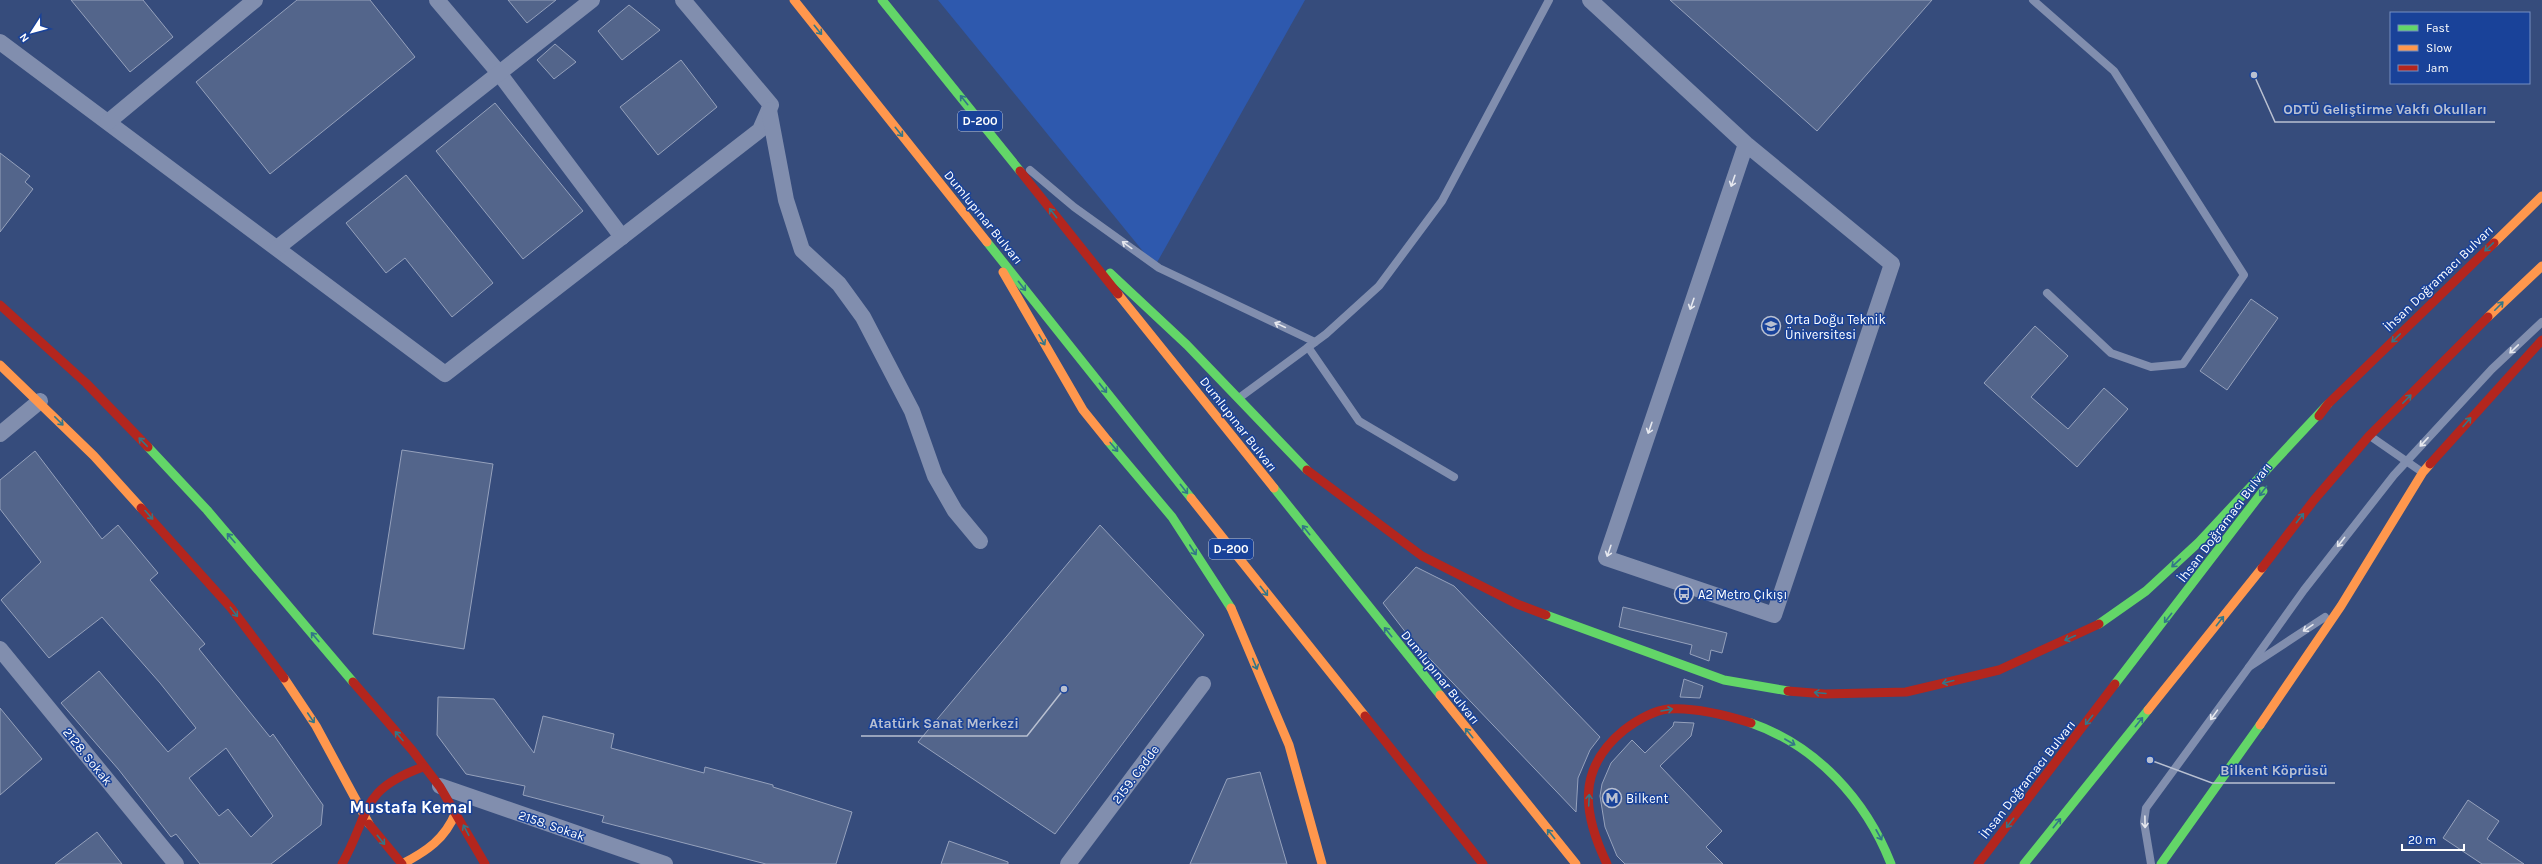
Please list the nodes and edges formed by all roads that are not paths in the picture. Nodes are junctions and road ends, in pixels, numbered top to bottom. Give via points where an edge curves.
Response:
1 (254, 0) edge
2 (437, 0) edge
3 (592, 0) edge
4 (684, 0) edge
5 (794, 0) edge
6 (882, 0) edge
7 (1549, 0) edge
8 (1590, 0) edge
9 (2032, 0) edge
10 (0, 42) edge
11 (499, 73) junction
12 (769, 110) junction
13 (108, 122) junction
14 (999, 144) junction
15 (1746, 144) junction
16 (2542, 198) edge
17 (980, 233) junction
18 (622, 237) junction
19 (1078, 244) junction
20 (277, 248) junction
21 (2542, 266) edge
22 (2047, 293) dead end
23 (0, 305) edge
24 (2542, 322) edge
25 (2542, 340) edge
26 (1315, 342) junction
27 (1308, 347) junction
28 (2542, 352) edge
29 (2523, 359) junction
30 (0, 365) edge
31 (1237, 399) junction
32 (40, 401) junction
33 (2328, 404) junction
34 (0, 434) edge
35 (2369, 436) junction
36 (2406, 461) junction
37 (2423, 472) junction
38 (1454, 477) dead end
39 (980, 541) dead end
40 (2341, 606) junction
41 (0, 649) edge
42 (2250, 667) junction
43 (1203, 684) dead end
44 (423, 766) junction
45 (440, 786) junction
46 (456, 812) junction
47 (363, 814) junction
48 (176, 864) edge
49 (342, 864) edge
50 (402, 864) edge
51 (485, 864) edge
52 (665, 864) edge
53 (1068, 864) edge
54 (1322, 864) edge
55 (1483, 864) edge
56 (1576, 864) edge
57 (1607, 864) edge
58 (1891, 864) edge
59 (1978, 864) edge
60 (2024, 864) edge
61 (2151, 864) edge
62 (2161, 864) edge

1 - 13 street
2 - 11 street
3 - 11 street
4 - 12 street via 771,105
5 -> 17 main road, Dumlupınar Bulvarı / D-200
14 -> 6 main road, Dumlupınar Bulvarı / D-200
7 - 26 lane via 1442,201 1379,286
8 - 15 street
9 - 22 lane via 2114,71 2244,275 2183,364 2151,368 2110,353
10 - 13 street
11 - 18 street
11 - 20 street
12 - 18 street via 760,130
12 - 39 street via 786,200 802,250 838,284 863,317 912,411 935,476 955,512
13 - 20 street
19 -> 14 main road, Dumlupınar Bulvarı / D-200
26 -> 14 lane via 1159,268 1074,207
15 -> 15 street via 1606,558 1774,615 1892,264
16 -> 33 main road, İhsan Doğramacı Bulvarı
17 -> 54 main road via 1083,410 1172,517 1235,615 1288,746
17 -> 55 main road, Dumlupınar Bulvarı / D-200
18 - 20 street via 445,374
19 - 31 main road via 1187,345
56 -> 19 main road, Dumlupınar Bulvarı / D-200
35 -> 21 main road
44 -> 23 main road via 179,479 98,395
24 -> 36 lane via 2492,369
25 - 29 main road
26 - 27 lane
27 - 31 lane
27 - 38 lane via 1359,421
28 - 29 lane
37 -> 29 main road
30 - 32 main road
33 -> 31 main road via 2199,542 2146,591 2096,627 1999,670 1906,692 1825,694 1772,689 1724,680 1517,604 1422,556 1308,470
32 - 34 street
32 -> 47 main road via 149,515 236,614 274,663 316,726 345,775
33 -> 59 main road, İhsan Doğramacı Bulvarı
35 - 36 lane
60 -> 35 main road via 2204,642 2314,500
36 - 37 lane
36 -> 42 lane via 2304,590
37 - 40 main road
40 -> 42 lane
40 - 62 main road via 2247,745
41 - 48 street, 2128. Sokak
42 -> 61 lane via 2146,808 2144,822
43 - 53 street, 2159. Cadde
44 - 45 main road
44 - 47 main road via 405,772 384,784 369,801
45 - 46 main road
45 - 52 street, 2158. Sokak
46 - 50 main road via 449,830 441,839
51 -> 46 main road
47 - 49 main road via 356,836
47 -> 50 main road via 378,837
57 -> 58 main road via 1595,839 1588,810 1589,788 1596,765 1601,754 1616,736 1649,715 1668,709 1703,711 1736,718 1774,732 1808,752 1860,803 1881,838

